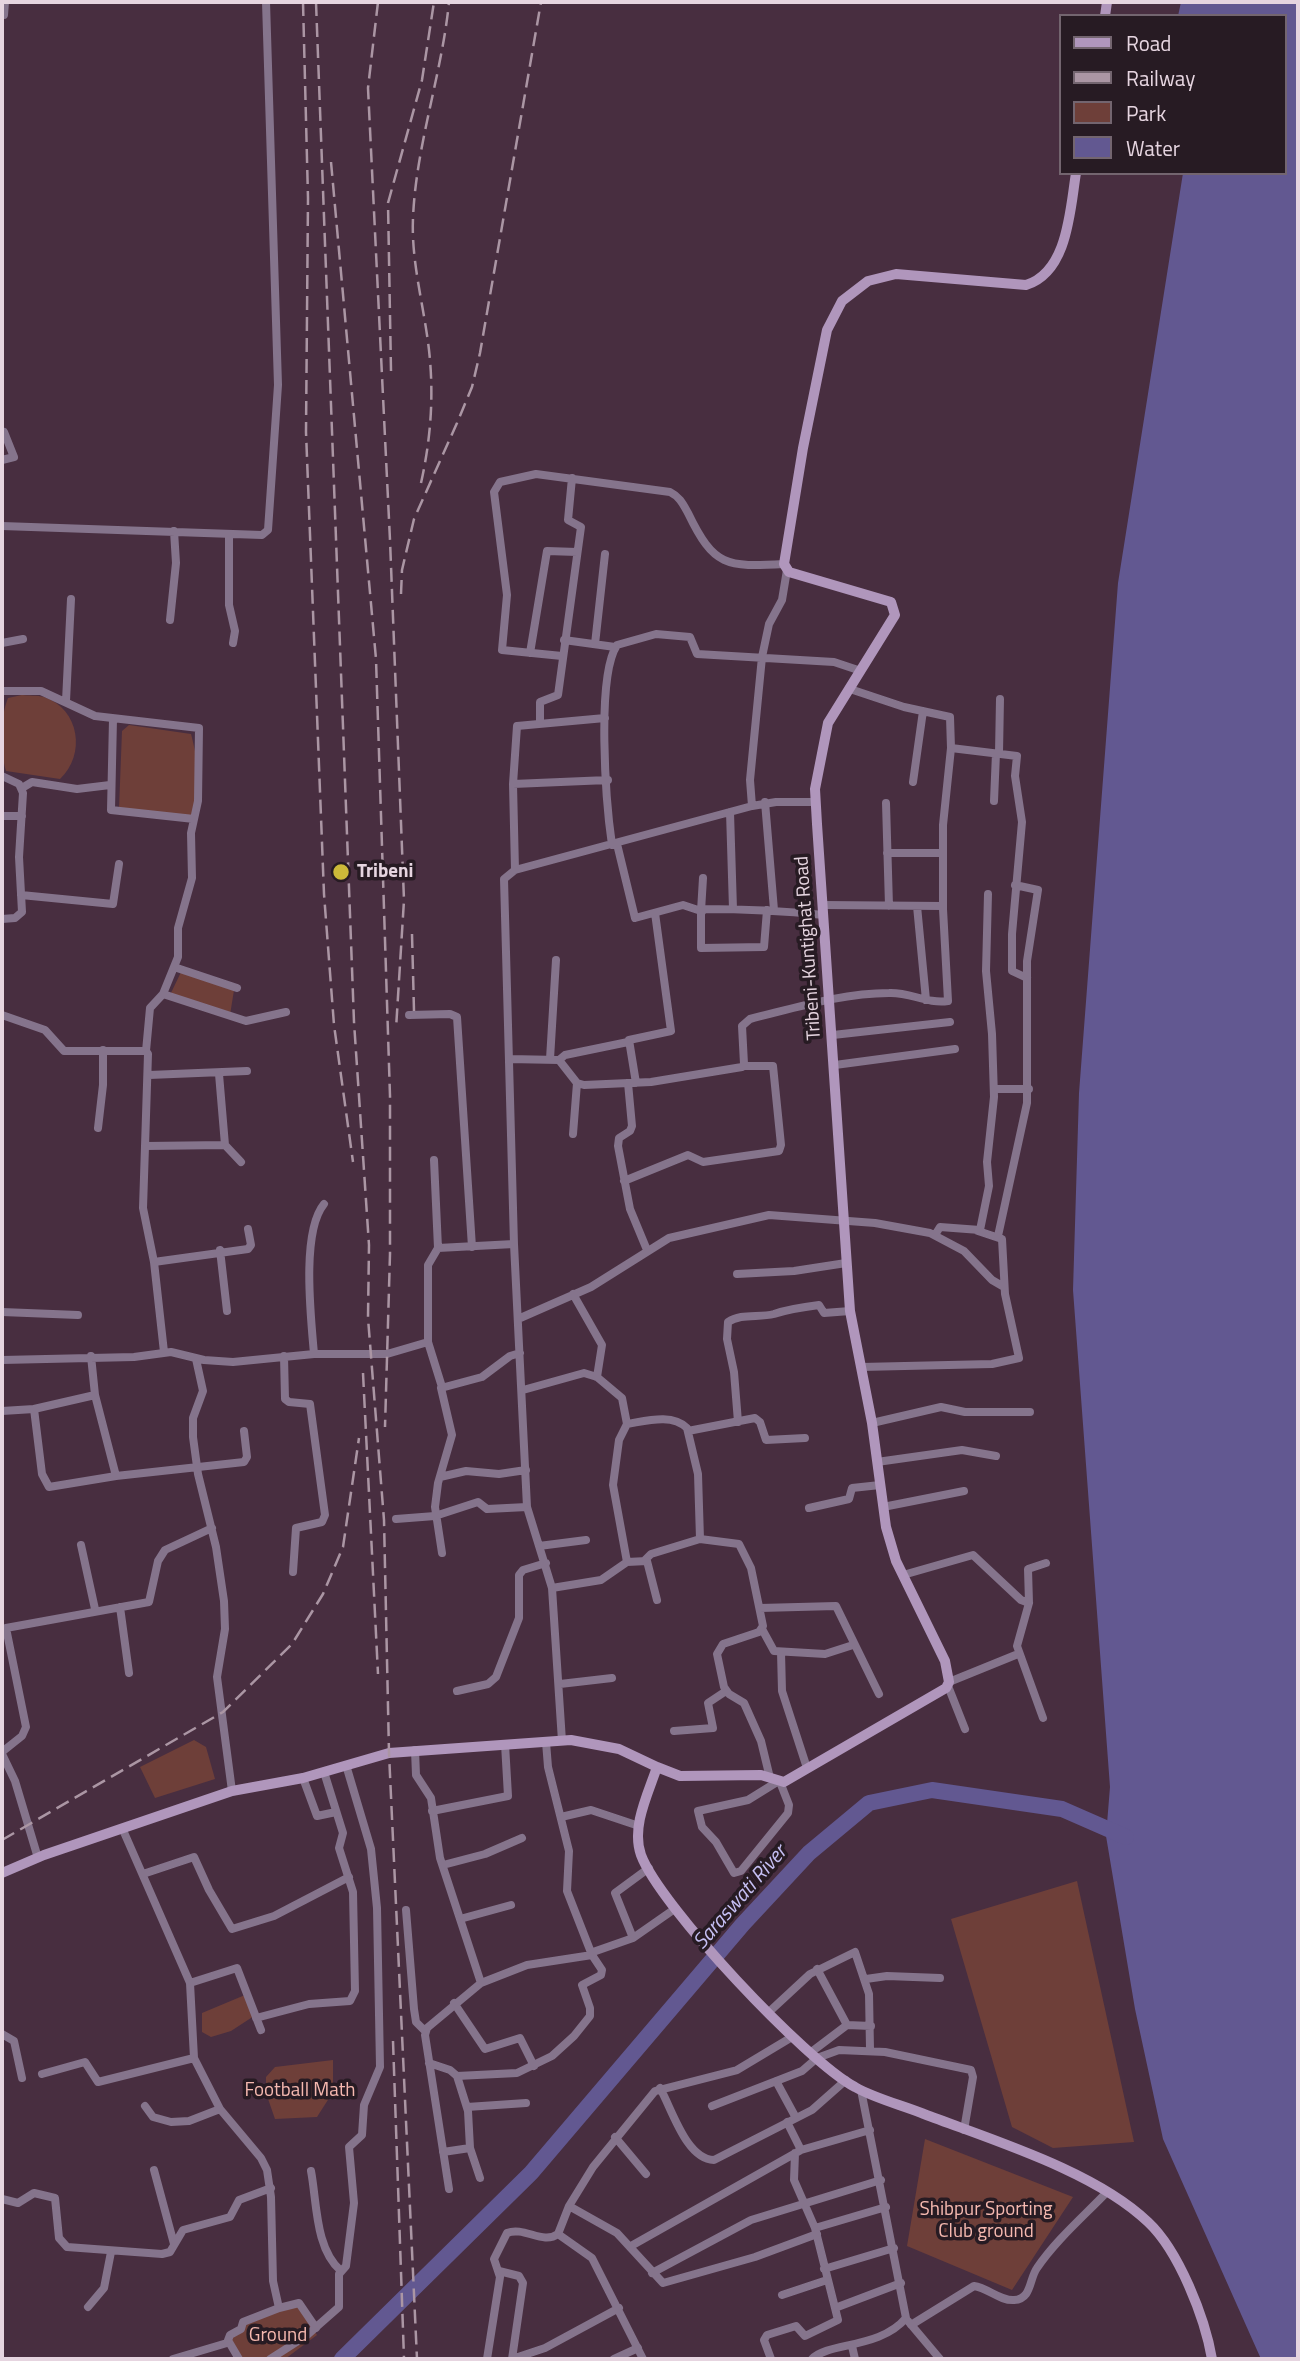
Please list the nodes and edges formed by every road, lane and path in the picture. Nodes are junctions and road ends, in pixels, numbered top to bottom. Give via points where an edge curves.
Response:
1 (5, 2) edge
2 (266, 2) edge
3 (4, 15) dead end
4 (1076, 175) edge
5 (4, 432) dead end
6 (2, 460) edge
7 (572, 478) junction
8 (2, 526) edge
9 (174, 531) junction
10 (229, 534) junction
11 (577, 552) junction
12 (605, 554) dead end
13 (786, 567) junction
14 (71, 599) dead end
15 (170, 620) dead end
16 (23, 639) dead end
17 (564, 639) junction
18 (2, 643) edge
19 (233, 643) dead end
20 (595, 643) junction
21 (615, 647) junction
22 (530, 653) junction
23 (562, 656) junction
24 (762, 657) junction
25 (861, 671) junction
26 (850, 689) junction
27 (2, 691) edge
28 (1000, 699) dead end
29 (66, 701) junction
30 (923, 711) junction
31 (605, 718) junction
32 (113, 719) junction
33 (540, 722) junction
34 (951, 748) junction
35 (997, 753) junction
36 (2, 776) edge
37 (608, 780) junction
38 (913, 782) dead end
39 (513, 784) junction
40 (110, 785) junction
41 (22, 788) junction
42 (994, 801) dead end
43 (765, 802) junction
44 (816, 802) junction
45 (886, 803) dead end
46 (752, 806) junction
47 (730, 812) junction
48 (2, 816) edge
49 (22, 816) junction
50 (194, 819) junction
51 (615, 844) junction
52 (887, 853) junction
53 (943, 853) junction
54 (119, 864) dead end
55 (515, 870) junction
56 (704, 878) dead end
57 (1015, 885) junction
58 (988, 894) dead end
59 (21, 895) junction
60 (889, 906) junction
61 (917, 906) junction
62 (943, 906) junction
63 (733, 909) junction
64 (770, 910) junction
65 (823, 910) junction
66 (701, 911) junction
67 (655, 913) junction
68 (2, 919) edge
69 (556, 960) dead end
70 (174, 967) junction
71 (1027, 978) junction
72 (237, 988) dead end
73 (163, 994) junction
74 (830, 999) junction
75 (926, 1000) junction
76 (286, 1012) dead end
77 (2, 1015) edge
78 (409, 1015) dead end
79 (950, 1022) dead end
80 (833, 1035) junction
81 (628, 1042) junction
82 (955, 1049) dead end
83 (103, 1051) junction
84 (146, 1051) junction
85 (509, 1059) junction
86 (555, 1060) junction
87 (835, 1065) junction
88 (743, 1066) junction
89 (247, 1071) dead end
90 (219, 1074) junction
91 (149, 1075) junction
92 (577, 1083) junction
93 (632, 1083) junction
94 (994, 1089) junction
95 (1029, 1089) junction
96 (98, 1128) dead end
97 (573, 1134) dead end
98 (225, 1145) junction
99 (146, 1146) junction
100 (434, 1160) dead end
101 (242, 1162) dead end
102 (624, 1181) junction
103 (324, 1204) dead end
104 (843, 1221) junction
105 (248, 1229) dead end
106 (978, 1231) junction
107 (935, 1235) junction
108 (998, 1236) junction
109 (514, 1244) junction
110 (472, 1247) junction
111 (438, 1248) junction
112 (220, 1250) junction
113 (647, 1250) junction
114 (154, 1262) junction
115 (846, 1263) junction
116 (737, 1274) dead end
117 (1004, 1287) junction
118 (573, 1294) junction
119 (227, 1311) dead end
120 (850, 1311) junction
121 (2, 1312) edge
122 (78, 1315) dead end
123 (518, 1319) junction
124 (428, 1342) junction
125 (164, 1352) junction
126 (520, 1353) junction
127 (314, 1354) junction
128 (91, 1356) junction
129 (284, 1356) junction
130 (196, 1359) junction
131 (2, 1360) edge
132 (861, 1367) junction
133 (597, 1377) junction
134 (442, 1387) junction
135 (523, 1390) junction
136 (95, 1395) junction
137 (34, 1409) junction
138 (2, 1411) edge
139 (1030, 1412) dead end
140 (738, 1422) junction
141 (872, 1423) junction
142 (627, 1424) junction
143 (244, 1431) dead end
144 (688, 1431) junction
145 (804, 1438) dead end
146 (996, 1456) dead end
147 (877, 1462) junction
148 (196, 1466) junction
149 (526, 1470) junction
150 (117, 1476) junction
151 (440, 1477) junction
152 (880, 1485) junction
153 (964, 1491) dead end
154 (527, 1507) junction
155 (883, 1507) junction
156 (809, 1508) dead end
157 (435, 1517) junction
158 (396, 1519) dead end
159 (212, 1528) junction
160 (700, 1539) junction
161 (586, 1540) dead end
162 (81, 1545) dead end
163 (538, 1546) junction
164 (442, 1553) dead end
165 (645, 1560) junction
166 (627, 1562) junction
167 (546, 1563) junction
168 (1046, 1563) dead end
169 (293, 1572) dead end
170 (903, 1575) junction
171 (552, 1588) junction
172 (657, 1600) dead end
173 (1029, 1602) junction
174 (120, 1607) junction
175 (760, 1608) junction
176 (95, 1609) junction
177 (762, 1629) junction
178 (853, 1645) junction
179 (781, 1652) junction
180 (1018, 1654) junction
181 (129, 1673) dead end
182 (612, 1678) dead end
183 (560, 1684) junction
184 (949, 1684) junction
185 (457, 1691) dead end
186 (726, 1691) junction
187 (879, 1694) dead end
188 (1043, 1717) dead end
189 (965, 1729) dead end
190 (674, 1731) dead end
191 (562, 1741) junction
192 (546, 1742) junction
193 (505, 1744) junction
194 (415, 1750) junction
195 (2, 1753) edge
196 (346, 1765) junction
197 (657, 1767) junction
198 (807, 1768) junction
199 (324, 1772) junction
200 (303, 1778) junction
201 (775, 1781) junction
202 (232, 1791) junction
203 (432, 1811) junction
204 (336, 1812) junction
205 (561, 1817) junction
206 (639, 1826) junction
207 (123, 1830) junction
208 (522, 1838) dead end
209 (38, 1858) junction
210 (443, 1865) junction
211 (649, 1868) junction
212 (2, 1873) edge
213 (143, 1874) junction
214 (349, 1877) junction
215 (511, 1905) dead end
216 (676, 1908) junction
217 (406, 1910) dead end
218 (460, 1919) junction
219 (633, 1938) junction
220 (592, 1954) junction
221 (817, 1969) junction
222 (940, 1978) dead end
223 (866, 1979) junction
224 (190, 1983) junction
225 (481, 1983) junction
226 (454, 2003) junction
227 (769, 2012) junction
228 (256, 2018) junction
229 (847, 2025) junction
230 (871, 2026) junction
231 (261, 2030) dead end
232 (425, 2031) junction
233 (2, 2034) edge
234 (792, 2037) junction
235 (870, 2049) junction
236 (813, 2056) junction
237 (194, 2058) junction
238 (429, 2063) junction
239 (534, 2066) junction
240 (42, 2074) dead end
241 (457, 2076) junction
242 (22, 2078) dead end
243 (846, 2080) junction
244 (776, 2081) junction
245 (660, 2088) junction
246 (861, 2090) junction
247 (526, 2103) dead end
248 (145, 2106) dead end
249 (712, 2106) dead end
250 (467, 2107) junction
251 (220, 2109) junction
252 (796, 2118) junction
253 (787, 2122) junction
254 (870, 2130) junction
255 (964, 2130) junction
256 (615, 2137) junction
257 (470, 2147) junction
258 (798, 2151) junction
259 (443, 2152) junction
260 (154, 2170) dead end
261 (311, 2171) dead end
262 (646, 2174) dead end
263 (480, 2178) dead end
264 (881, 2180) junction
265 (271, 2188) junction
266 (449, 2189) dead end
267 (1107, 2192) junction
268 (2, 2199) edge
269 (806, 2203) junction
270 (569, 2206) junction
271 (886, 2207) junction
272 (816, 2231) junction
273 (558, 2234) junction
274 (174, 2244) junction
275 (631, 2246) junction
276 (894, 2248) junction
277 (111, 2252) junction
278 (824, 2269) junction
279 (341, 2271) junction
280 (499, 2271) junction
281 (652, 2273) junction
282 (827, 2280) junction
283 (901, 2283) junction
284 (782, 2295) dead end
285 (88, 2307) dead end
286 (279, 2308) junction
287 (619, 2308) junction
288 (835, 2308) junction
289 (908, 2322) junction
290 (316, 2328) junction
291 (229, 2342) junction
292 (852, 2346) junction
293 (638, 2348) junction
294 (934, 2357) edge
295 (173, 2359) edge
296 (240, 2359) edge
297 (271, 2359) edge
298 (487, 2359) edge
299 (614, 2359) edge
300 (643, 2359) edge
301 (771, 2359) edge
302 (812, 2359) edge
303 (855, 2359) edge
304 (1213, 2359) edge

1 - 3 street
2 - 10 street via 278,385 274,474 265,534
4 - 13 main road via 1057,257 1049,274 1039,281 1026,285 896,274 869,281 842,302 827,330 803,448
5 - 6 street via 14,457
7 - 11 street via 568,519 581,526
7 - 13 street via 670,492 684,504 708,550 719,559
7 - 22 street via 527,475 500,482 494,492 507,595 502,650
8 - 9 street
9 - 10 street
9 - 15 street
10 - 19 street
11 - 17 street
11 - 22 street via 547,551
12 - 20 street
13 - 24 street via 780,606 768,624
13 - 25 main road, Tribeni-Kuntighat Road via 895,607 895,615
14 - 29 street
16 - 18 street
17 - 20 street
17 - 23 street
20 - 21 street
21 - 24 street via 664,634 690,637 697,654
21 - 31 street
22 - 23 street
23 - 33 street via 558,695 540,702
24 - 25 street via 834,662
24 - 46 street via 750,779
25 - 26 main road, Tribeni-Kuntighat Road
26 - 30 street
26 - 44 main road, Tribeni-Kuntighat Road via 828,723
27 - 29 street via 41,691
28 - 35 street
29 - 32 street via 87,714
30 - 34 street via 950,717
30 - 38 street
31 - 33 street
31 - 37 street
32 - 40 street
32 - 50 street via 199,728
33 - 39 street via 517,726
34 - 35 street
34 - 53 street
35 - 42 street
35 - 57 street via 1017,756 1015,776 1022,822
36 - 41 street
37 - 39 street
37 - 51 street
39 - 55 street
40 - 41 street via 70,789 32,782
40 - 50 street via 111,810
41 - 49 street
43 - 44 street
43 - 46 street
43 - 64 street
44 - 65 main road, Tribeni-Kuntighat Road
45 - 52 street
46 - 47 street
47 - 51 street
47 - 63 street
48 - 49 street
49 - 59 street
50 - 70 street via 192,878 181,908
51 - 55 street
51 - 67 street via 634,917
52 - 53 street
52 - 60 street
53 - 62 street
54 - 59 street via 113,904
55 - 85 street via 503,882
56 - 66 street
57 - 71 street via 1013,971
57 - 71 street via 1038,890
58 - 94 street via 986,971
59 - 68 street via 19,917
60 - 61 street
60 - 65 street
61 - 62 street
61 - 75 street
62 - 75 street via 949,999
63 - 64 street
63 - 66 street
64 - 65 street
64 - 66 street via 764,947 704,949
65 - 74 main road, Tribeni-Kuntighat Road
66 - 67 street via 683,905
67 - 81 street via 671,1031
69 - 86 street
70 - 72 street
70 - 73 street
71 - 95 street
73 - 76 street via 246,1021
73 - 84 street via 148,1014
74 - 75 street via 888,993
74 - 80 main road, Tribeni-Kuntighat Road
74 - 88 street via 743,1023
77 - 83 street via 45,1030 64,1051
78 - 110 street via 457,1017
79 - 80 street
80 - 87 main road, Tribeni-Kuntighat Road
81 - 86 street
81 - 93 street
82 - 87 street
83 - 84 street
83 - 96 street
84 - 91 street
85 - 86 street
85 - 109 street
86 - 92 street
87 - 104 main road, Tribeni-Kuntighat Road
88 - 93 street
88 - 102 street via 774,1066 779,1151 707,1162 688,1155
89 - 90 street
90 - 91 street
90 - 98 street
91 - 99 street
92 - 93 street
92 - 97 street
93 - 102 street via 632,1126 618,1146
94 - 95 street
94 - 106 street via 989,1186
95 - 108 street
98 - 99 street
98 - 101 street
99 - 114 street via 143,1208
100 - 111 street
102 - 113 street via 633,1222
103 - 127 street via 314,1224 312,1247
104 - 107 street
104 - 113 street via 756,1217 669,1238
104 - 115 main road, Tribeni-Kuntighat Road
105 - 112 street via 249,1248
106 - 107 street via 940,1227
106 - 108 street
107 - 117 street via 964,1251
108 - 117 street via 1002,1239
109 - 110 street
109 - 123 street
110 - 111 street
111 - 124 street via 428,1265
112 - 114 street
112 - 119 street
113 - 118 street
114 - 125 street
115 - 116 street
115 - 120 main road, Tribeni-Kuntighat Road
117 - 132 street via 1017,1360
118 - 123 street
118 - 133 street via 602,1345
120 - 132 main road, Tribeni-Kuntighat Road
120 - 140 street via 824,1314 819,1305 728,1322
121 - 122 street
123 - 126 street
124 - 127 street via 387,1354
124 - 134 street
125 - 128 street
125 - 130 street
126 - 134 street via 482,1377
126 - 135 street
127 - 129 street
128 - 131 street
128 - 136 street
129 - 130 street via 233,1362
129 - 169 street via 285,1399 310,1404 325,1515 322,1522 296,1528
130 - 148 street via 203,1384 192,1426
132 - 141 main road, Tribeni-Kuntighat Road
133 - 135 street via 578,1373
133 - 142 street via 622,1398
134 - 151 street via 452,1436
135 - 149 street
136 - 137 street
136 - 150 street
137 - 138 street
137 - 150 street via 46,1485
139 - 141 street via 930,1408
140 - 144 street
140 - 145 street via 758,1419 770,1441
141 - 147 main road, Tribeni-Kuntighat Road
142 - 144 street via 676,1421
142 - 166 street via 619,1440 612,1485
143 - 148 street via 246,1461
144 - 160 street via 698,1474
146 - 147 street via 962,1450
147 - 152 main road, Tribeni-Kuntighat Road
148 - 150 street
148 - 159 street
149 - 151 street via 466,1471
149 - 154 street
151 - 157 street
152 - 155 main road, Tribeni-Kuntighat Road
152 - 156 street via 852,1488 849,1499
153 - 155 street
154 - 157 street via 487,1509 478,1502
154 - 163 street
155 - 170 main road, Tribeni-Kuntighat Road
157 - 158 street
157 - 164 street
159 - 174 street via 165,1550 149,1602
159 - 202 street via 225,1601 217,1676
160 - 165 street
160 - 175 street via 736,1543 744,1549
161 - 163 street
162 - 176 street
163 - 167 street
165 - 166 street
165 - 172 street
166 - 171 street via 601,1580
167 - 171 street
167 - 185 street via 519,1575 519,1618 496,1677 488,1684
168 - 173 street via 1028,1569
170 - 173 street via 973,1555 1021,1600
170 - 184 main road, Tribeni-Kuntighat Road via 944,1661
171 - 183 street
173 - 180 street
174 - 176 street
174 - 181 street
175 - 177 street
175 - 178 street via 836,1606
176 - 195 street via 6,1628 26,1727
177 - 179 street via 772,1649
177 - 186 street via 720,1647
178 - 179 street via 825,1654
178 - 187 street
179 - 198 street via 782,1691
180 - 184 street
180 - 188 street
182 - 183 street
183 - 191 street
184 - 189 street
184 - 198 main road
186 - 190 street via 708,1703 713,1727
186 - 201 street via 744,1703
191 - 192 main road
191 - 197 main road via 619,1749
192 - 193 main road
192 - 205 street
193 - 194 main road
193 - 203 street via 508,1796
194 - 196 main road
194 - 203 street via 416,1775 429,1794
195 - 209 street
196 - 199 main road
196 - 279 street via 368,1834 375,1878 380,2067 365,2105 362,2135 349,2147 354,2203 346,2266
197 - 201 main road via 680,1776 761,1775
197 - 206 main road
198 - 201 main road
199 - 200 main road
199 - 204 street
200 - 202 main road
200 - 204 street via 317,1816
201 - 201 street via 748,1800 698,1812 702,1827 734,1873 741,1871 788,1813 789,1805
202 - 207 main road
203 - 210 street
204 - 214 street via 343,1833 339,1848
205 - 206 street via 591,1810
205 - 220 street via 570,1858 566,1891
206 - 211 main road via 641,1855
207 - 209 main road
207 - 213 street
208 - 210 street
209 - 212 main road
210 - 218 street
211 - 216 main road
211 - 219 street via 615,1893
213 - 214 street via 194,1857 232,1928 274,1916
213 - 224 street
214 - 228 street via 355,1922 353,1997
215 - 218 street
216 - 219 street
216 - 227 main road
217 - 232 street via 416,2022
218 - 225 street
219 - 220 street
220 - 225 street via 527,1965
220 - 239 street via 602,1973 582,1985 590,2016 565,2046
221 - 223 street via 855,1952
221 - 227 street
221 - 229 street
222 - 223 street via 895,1975
223 - 230 street
224 - 228 street via 237,1968
224 - 237 street
225 - 226 street
226 - 232 street
226 - 239 street via 485,2049 520,2038
227 - 234 main road
228 - 231 street
229 - 230 street
229 - 236 street
230 - 235 street
232 - 238 street
233 - 242 street via 14,2041
234 - 236 main road
234 - 245 street via 737,2070
235 - 236 street
235 - 255 street via 971,2070
236 - 243 main road
236 - 244 street via 802,2071
237 - 240 street via 98,2082 86,2063
237 - 251 street
238 - 241 street
238 - 259 street
239 - 241 street via 506,2075
241 - 250 street
243 - 246 main road
243 - 252 street via 822,2103
244 - 249 street
244 - 252 street
245 - 253 street via 690,2144 706,2160 718,2159
245 - 256 street
246 - 254 street
246 - 255 main road
247 - 250 street
248 - 251 street via 153,2118 171,2122 189,2121
250 - 257 street
251 - 265 street via 265,2164
252 - 253 street
253 - 258 street
254 - 258 street
254 - 264 street
255 - 267 main road via 1048,2162
256 - 262 street
256 - 270 street
257 - 259 street
257 - 263 street
258 - 269 street via 794,2180
258 - 275 street
259 - 266 street
260 - 274 street
261 - 279 street via 323,2245
264 - 269 street
264 - 271 street
265 - 274 street via 241,2198 229,2217 187,2228
265 - 286 street via 273,2281
267 - 289 street via 1044,2258 1021,2298 1010,2300 974,2286
267 - 304 main road via 1149,2222 1175,2261 1206,2324
268 - 277 street via 18,2203 34,2193 50,2195 57,2202 61,2244
269 - 272 street
269 - 281 street via 751,2220
270 - 273 street
270 - 275 street via 604,2223
271 - 272 street
271 - 276 street
272 - 278 street
272 - 281 street via 755,2257 667,2283
273 - 280 street via 550,2238 510,2231 495,2256
273 - 287 street via 592,2258
274 - 277 street via 170,2252 162,2254
275 - 281 street
276 - 278 street
276 - 283 street
277 - 285 street via 104,2288
278 - 282 street
279 - 290 street via 339,2307
280 - 287 street via 519,2276 523,2283 512,2359 545,2348
280 - 298 street
282 - 284 street
282 - 288 street
283 - 288 street
283 - 289 street
286 - 290 street via 297,2302
286 - 291 street via 244,2321
287 - 293 street
288 - 301 street via 838,2320 834,2325 805,2336 796,2326 767,2335 764,2340
289 - 292 street
289 - 294 street
290 - 297 street
291 - 295 street
291 - 296 street
292 - 302 street
292 - 303 street
293 - 299 street
293 - 300 street

